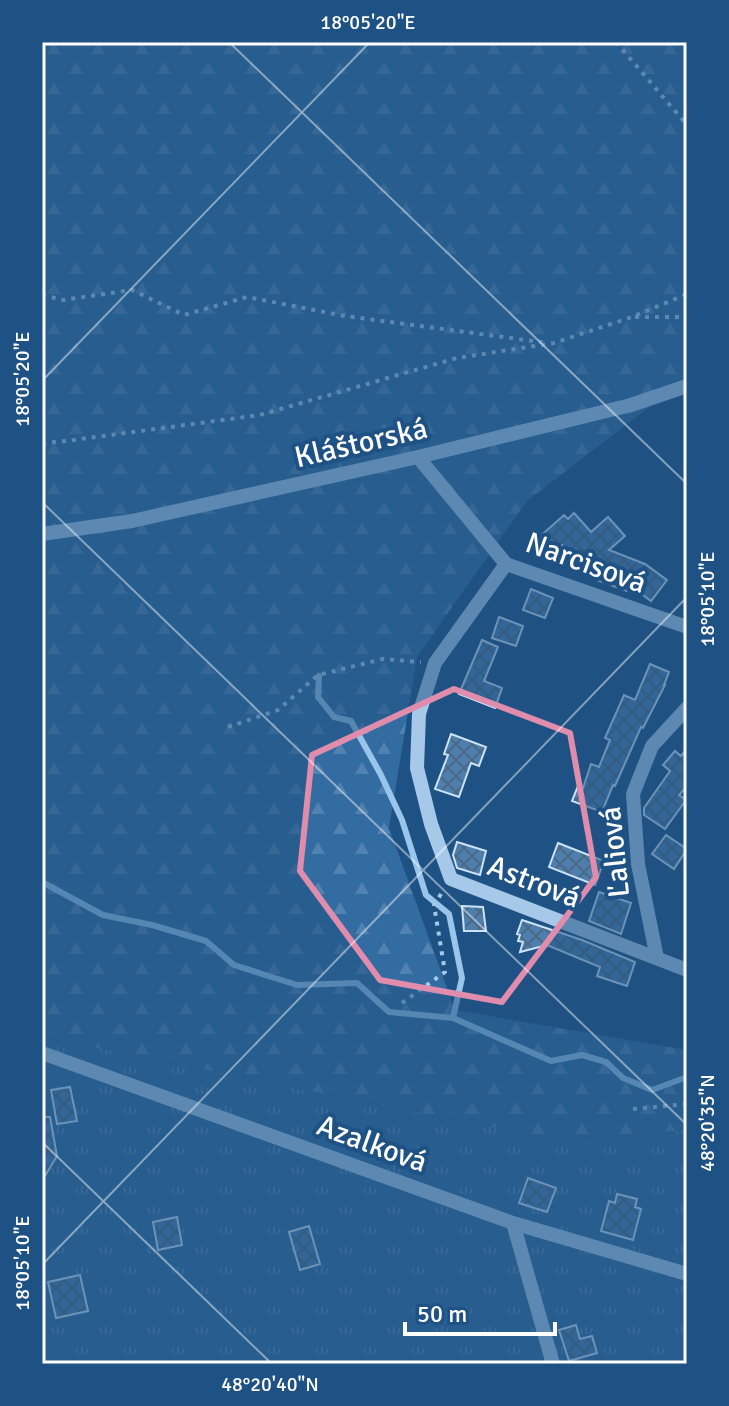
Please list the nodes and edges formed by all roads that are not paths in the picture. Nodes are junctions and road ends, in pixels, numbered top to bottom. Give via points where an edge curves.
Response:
1 (687, 386) edge
2 (418, 457) junction
3 (42, 534) edge
4 (506, 564) junction
5 (687, 627) edge
6 (687, 708) edge
7 (657, 958) junction
8 (687, 970) edge
9 (42, 1053) edge
10 (513, 1223) junction
11 (687, 1274) edge
12 (553, 1364) edge

1 - 2 street, Kláštorská via 620,408
2 - 3 street, Kláštorská via 132,521
2 - 4 street, Narcisová
4 - 5 street, Narcisová
4 - 7 street, Astrová via 435,663 419,714 417,768 451,879
6 - 7 street, Ľaliová via 652,746 633,794 638,864
7 - 8 street, Astrová
9 - 10 street, Azalková
10 - 11 street, Azalková
10 - 12 street

